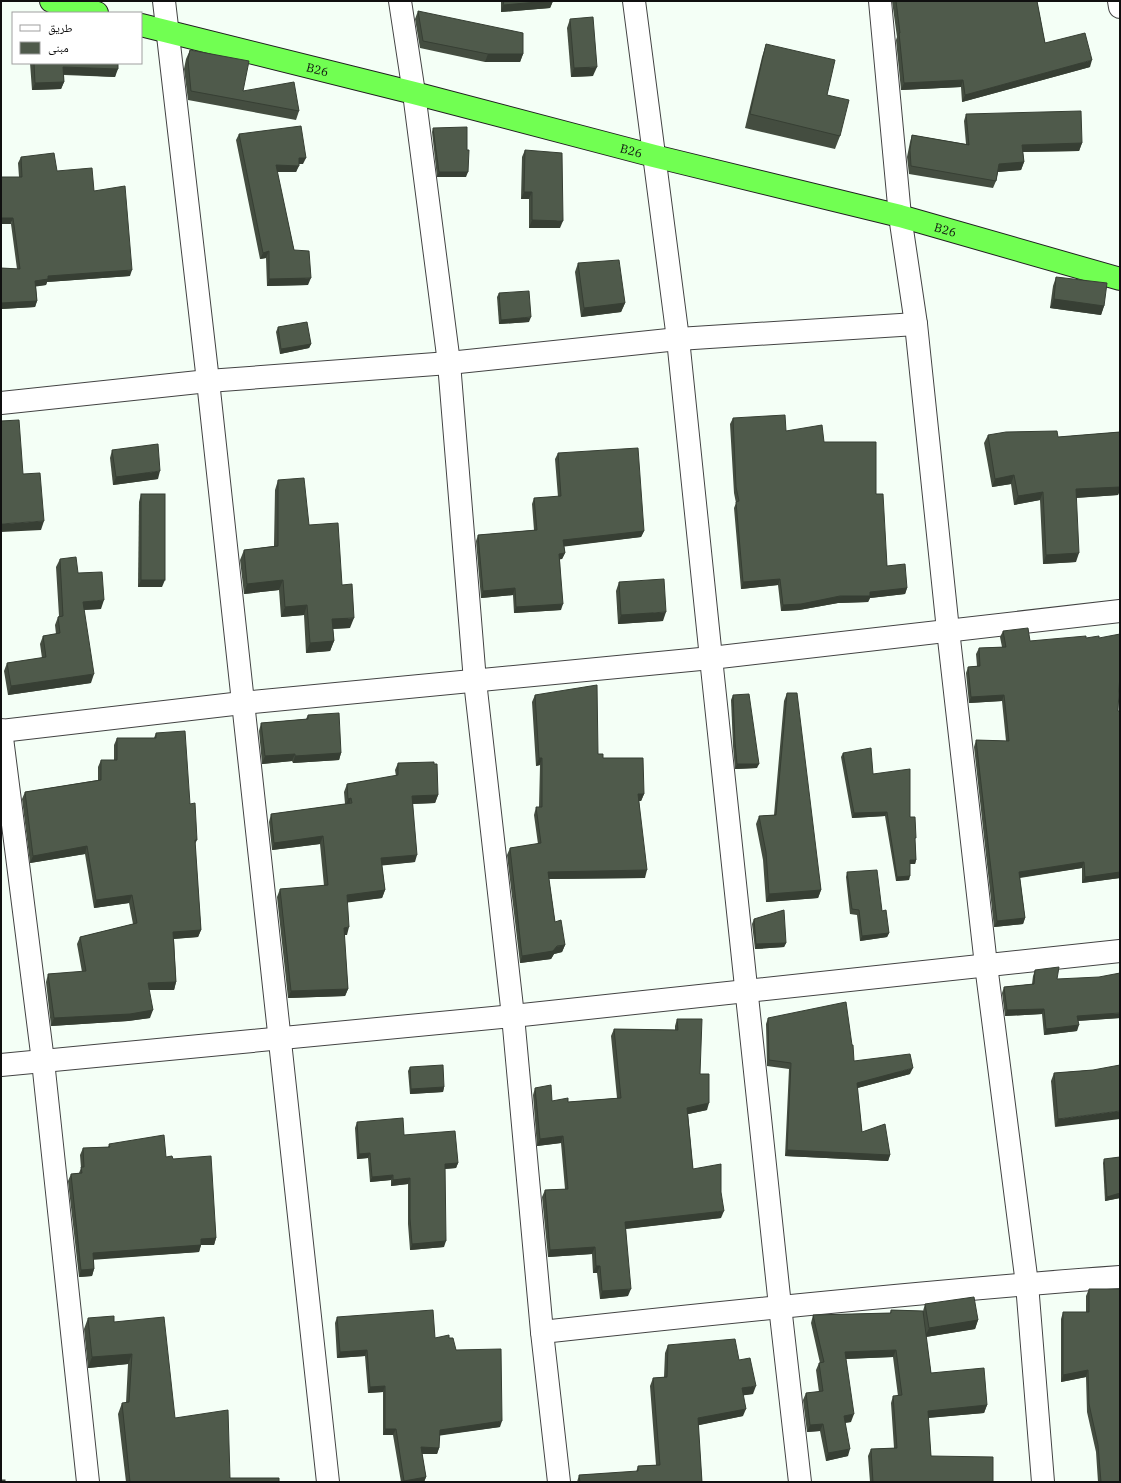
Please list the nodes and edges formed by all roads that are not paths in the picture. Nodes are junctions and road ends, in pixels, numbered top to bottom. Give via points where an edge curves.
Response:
1 (51, 1) edge
2 (164, 1) edge
3 (400, 1) edge
4 (634, 1) edge
5 (880, 1) edge
6 (1119, 1) edge
7 (1120, 7) edge
8 (93, 12) edge
9 (142, 25) edge
10 (166, 31) junction
11 (414, 93) junction
12 (654, 156) junction
13 (900, 216) junction
14 (1120, 279) edge
15 (916, 324) junction
16 (678, 339) junction
17 (449, 363) junction
18 (208, 381) junction
19 (1, 403) edge
20 (1120, 611) edge
21 (948, 630) junction
22 (711, 658) junction
23 (475, 681) junction
24 (242, 703) junction
25 (1, 731) edge
26 (1120, 951) edge
27 (986, 965) junction
28 (747, 991) junction
29 (514, 1016) junction
30 (280, 1038) junction
31 (43, 1061) junction
32 (1, 1065) edge
33 (1120, 1277) edge
34 (1027, 1284) junction
35 (780, 1306) junction
36 (542, 1332) junction
37 (88, 1482) edge
38 (328, 1482) edge
39 (559, 1482) edge
40 (800, 1482) edge
41 (1043, 1482) edge

1 - 8 highway
2 - 10 street
3 - 11 street
4 - 12 street
5 - 13 street
6 - 7 street
9 - 10 highway, B26
10 - 11 highway, B26
10 - 18 street
11 - 12 highway, B26
11 - 17 street
12 - 13 highway, B26
12 - 16 street
13 - 14 highway, B26
13 - 15 street
15 - 16 street
15 - 21 street
16 - 17 street
16 - 22 street
17 - 18 street
17 - 23 street
18 - 19 street
18 - 24 street
20 - 21 street
21 - 22 street
21 - 27 street
22 - 23 street
22 - 28 street
23 - 24 street
23 - 29 street
24 - 25 street
24 - 30 street
25 - 31 street
26 - 27 street
27 - 28 street
27 - 34 street
28 - 29 street
28 - 35 street
29 - 30 street
29 - 36 street
30 - 31 street
30 - 38 street
31 - 32 street
31 - 37 street
33 - 34 street
34 - 35 street
34 - 41 street
35 - 36 street
35 - 40 street
36 - 39 street

